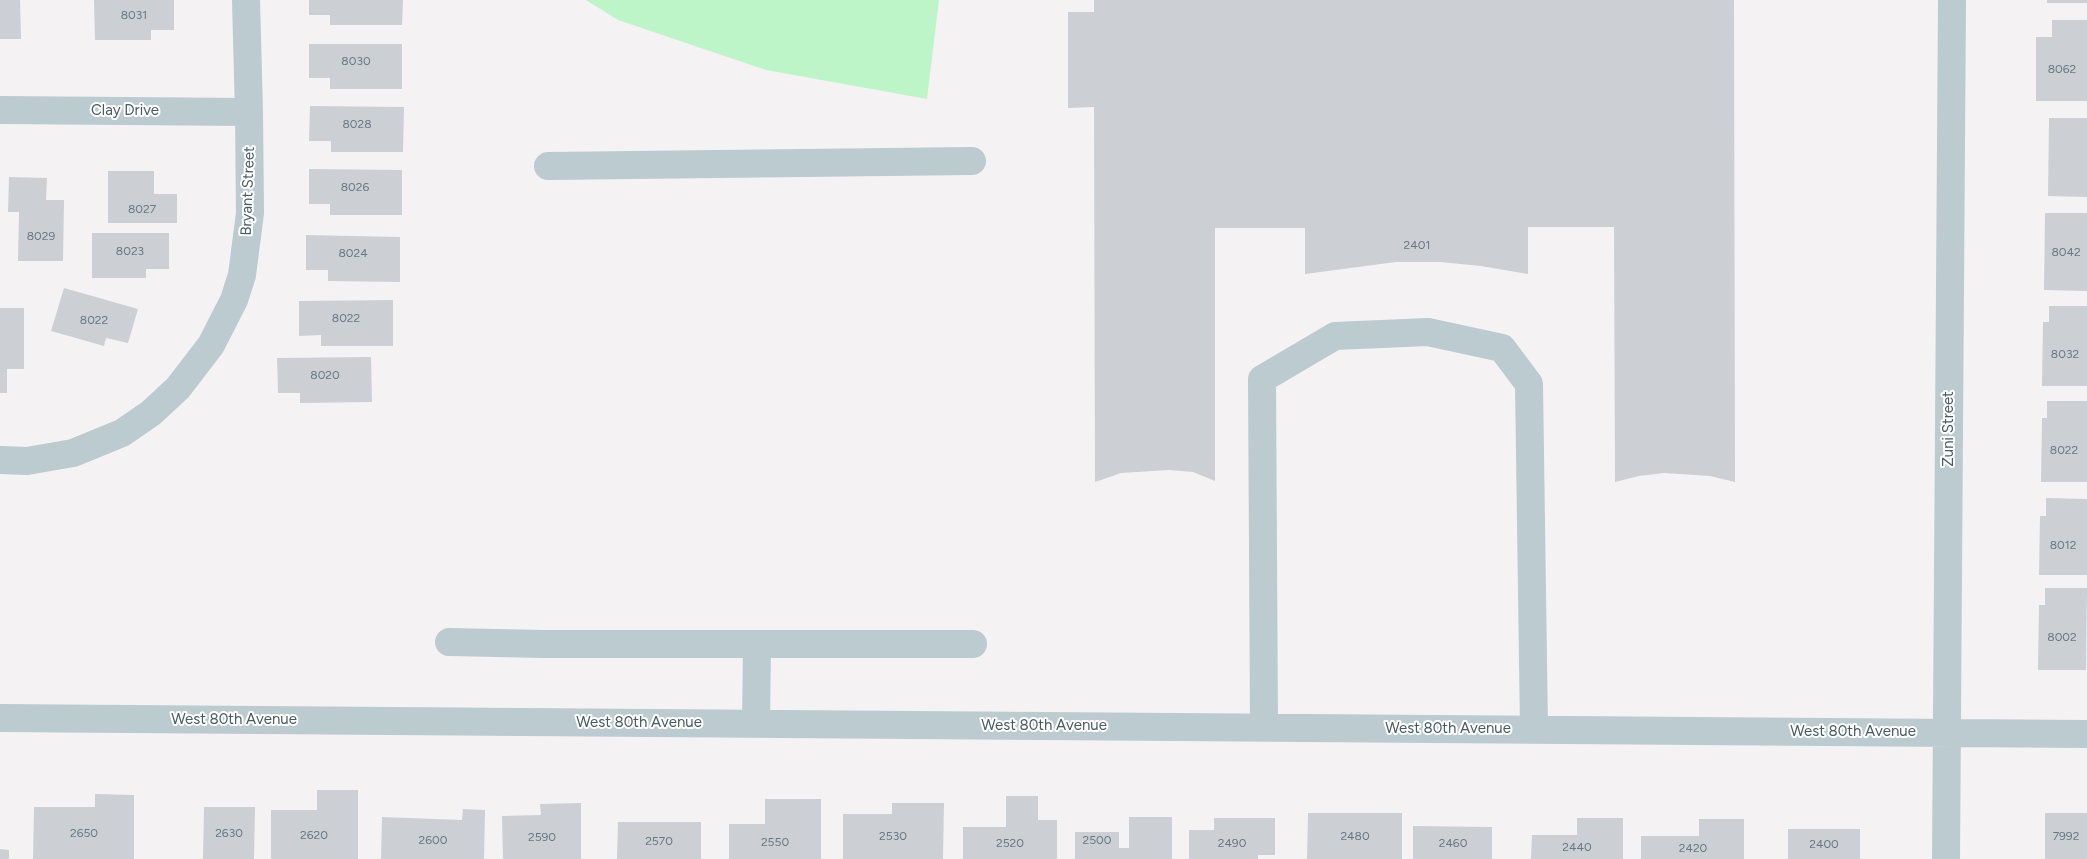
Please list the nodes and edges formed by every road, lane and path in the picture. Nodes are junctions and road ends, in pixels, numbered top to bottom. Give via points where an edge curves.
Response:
1 (246, 0) edge
2 (1952, 0) edge
3 (0, 110) edge
4 (249, 112) junction
5 (972, 162) dead end
6 (548, 166) dead end
7 (0, 460) edge
8 (449, 642) dead end
9 (757, 644) junction
10 (973, 644) dead end
11 (0, 718) edge
12 (756, 724) junction
13 (1264, 727) junction
14 (1534, 729) junction
15 (1947, 732) junction
16 (2087, 734) edge
17 (1946, 859) edge

1 - 4 street, Bryant Street
2 - 15 street, Zuni Street
3 - 4 street, Clay Drive
4 - 7 street, Bryant Street via 250,214 242,275 234,300 211,345 178,388 151,413 122,433 73,453 28,461
5 - 6 street
8 - 9 street
9 - 10 street
9 - 12 street
11 - 12 street, West 80th Avenue
12 - 13 street, West 80th Avenue
13 - 14 street, West 80th Avenue
13 - 14 street via 1262,379 1335,336 1428,332 1502,348 1529,384
14 - 15 street, West 80th Avenue
15 - 16 street, West 80th Avenue
15 - 17 street, Zuni Street

